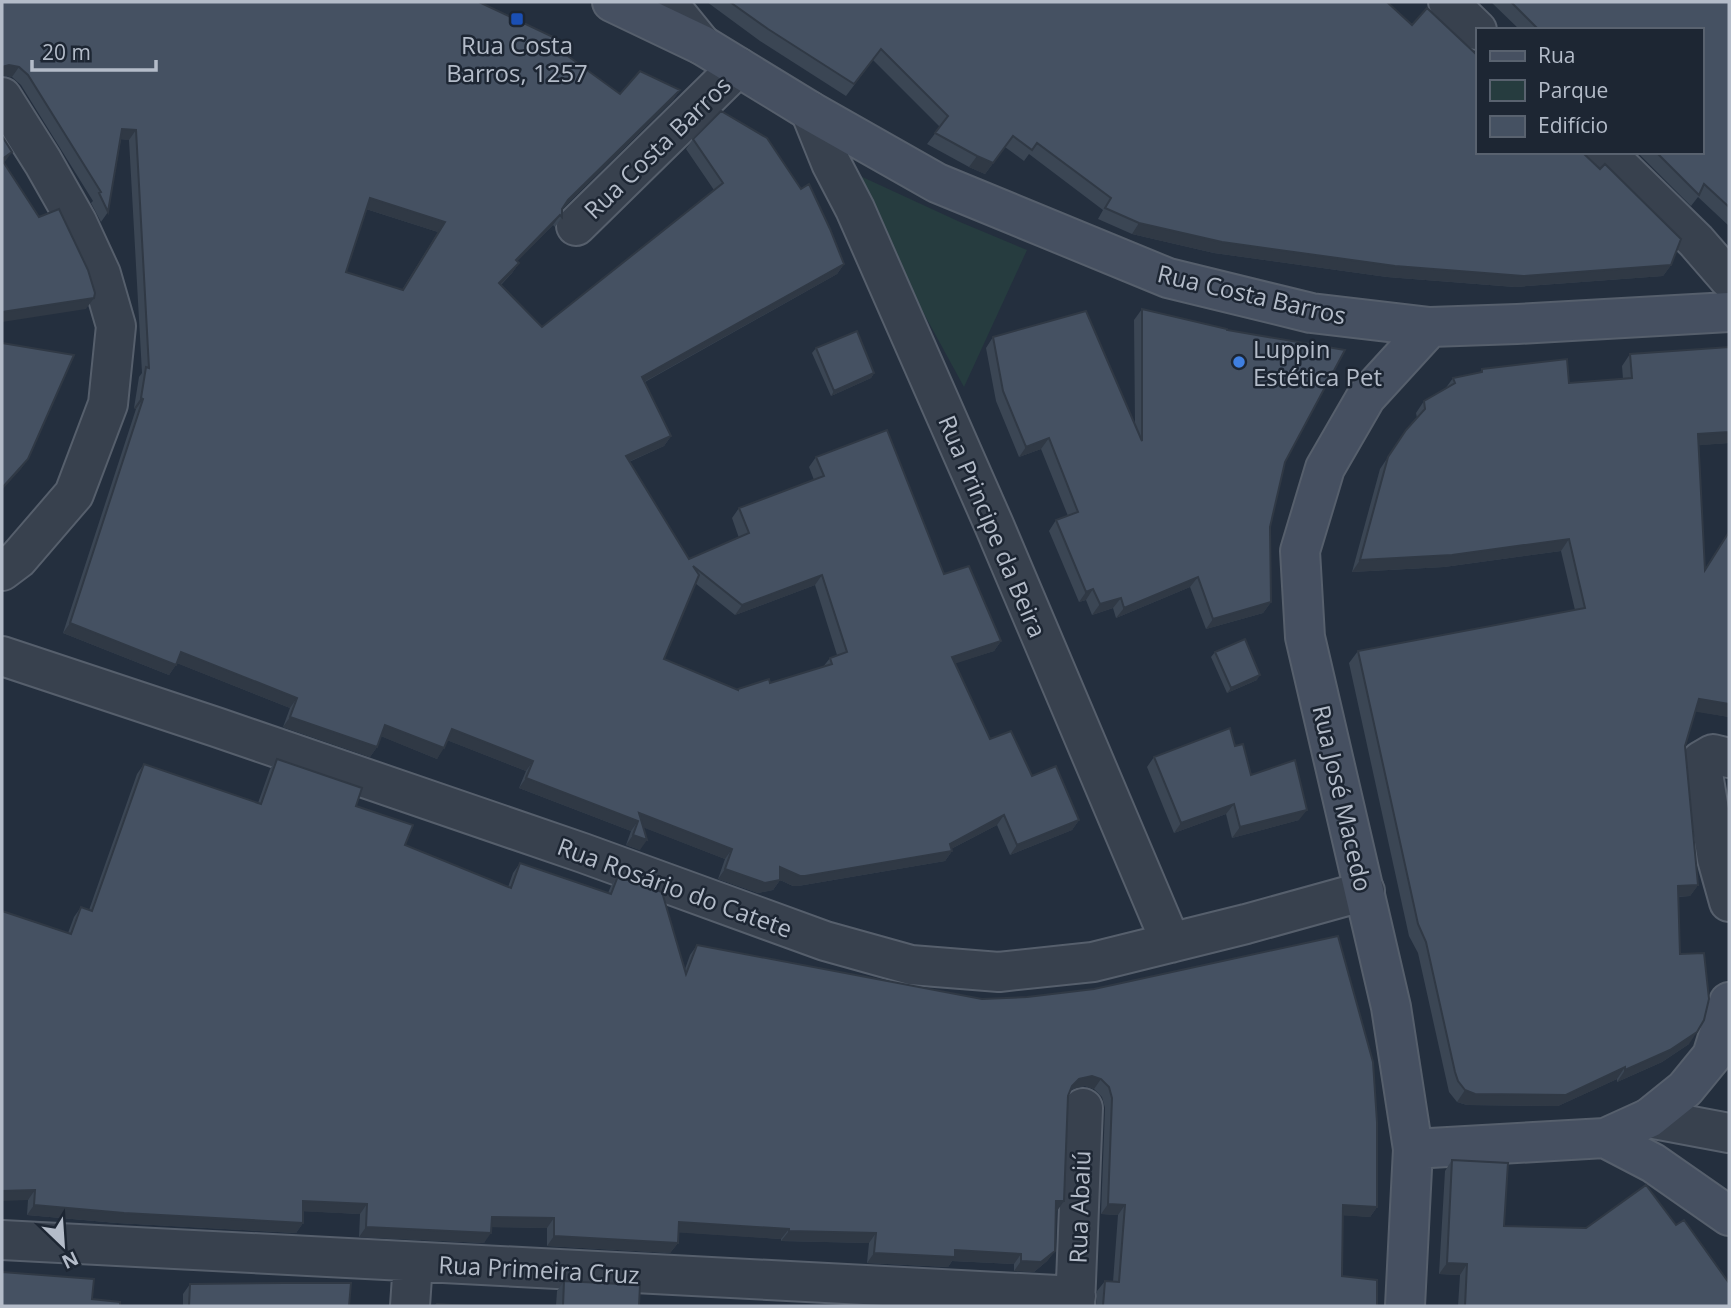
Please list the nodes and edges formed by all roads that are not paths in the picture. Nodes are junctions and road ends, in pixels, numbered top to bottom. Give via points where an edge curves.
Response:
1 (612, 2) edge
2 (667, 2) edge
3 (1448, 2) edge
4 (1476, 29) edge
5 (702, 46) junction
6 (738, 67) junction
7 (2, 97) edge
8 (810, 111) junction
9 (1607, 154) edge
10 (576, 226) dead end
11 (1729, 279) edge
12 (1729, 312) edge
13 (1430, 327) junction
14 (2, 571) edge
15 (2, 656) edge
16 (1729, 758) edge
17 (1365, 891) junction
18 (1729, 902) edge
19 (1171, 943) junction
20 (1728, 1014) edge
21 (1083, 1108) dead end
22 (1650, 1118) junction
23 (1729, 1133) edge
24 (1605, 1138) junction
25 (1413, 1149) junction
26 (1729, 1216) edge
27 (2, 1240) edge
28 (413, 1262) junction
29 (1076, 1301) edge
30 (410, 1306) edge
31 (1405, 1306) edge

1 - 5 main road, Rua Costa Barros
2 - 5 street
3 - 4 street
5 - 6 main road, Rua Costa Barros
6 - 8 main road, Rua Costa Barros
6 - 10 street, Rua Costa Barros
7 - 14 street via 77,222 101,274 116,326 108,404 74,494
8 - 13 main road, Rua Costa Barros via 937,183 1168,278 1311,313
8 - 19 street, Rua Principe da Beira via 994,525
9 - 11 street
12 - 13 main road, Rua Costa Barros
13 - 17 main road, Rua José Macedo via 1366,397 1325,468 1300,551 1305,637
15 - 19 street, Rua Rosário do Catete via 825,941 911,965 999,972 1093,962
16 - 18 street via 1713,754 1701,761
17 - 19 street, Rua Rosário do Catete
17 - 25 main road, Rua José Macedo via 1391,1007
20 - 22 main road via 1712,1056 1685,1089
21 - 29 street, Rua Abaiú
22 - 23 street
22 - 24 main road
24 - 25 main road
24 - 26 main road via 1653,1163
25 - 31 main road, Rua José Macedo
27 - 28 street, Rua Primeira Cruz
28 - 29 street, Rua Primeira Cruz
28 - 30 street

